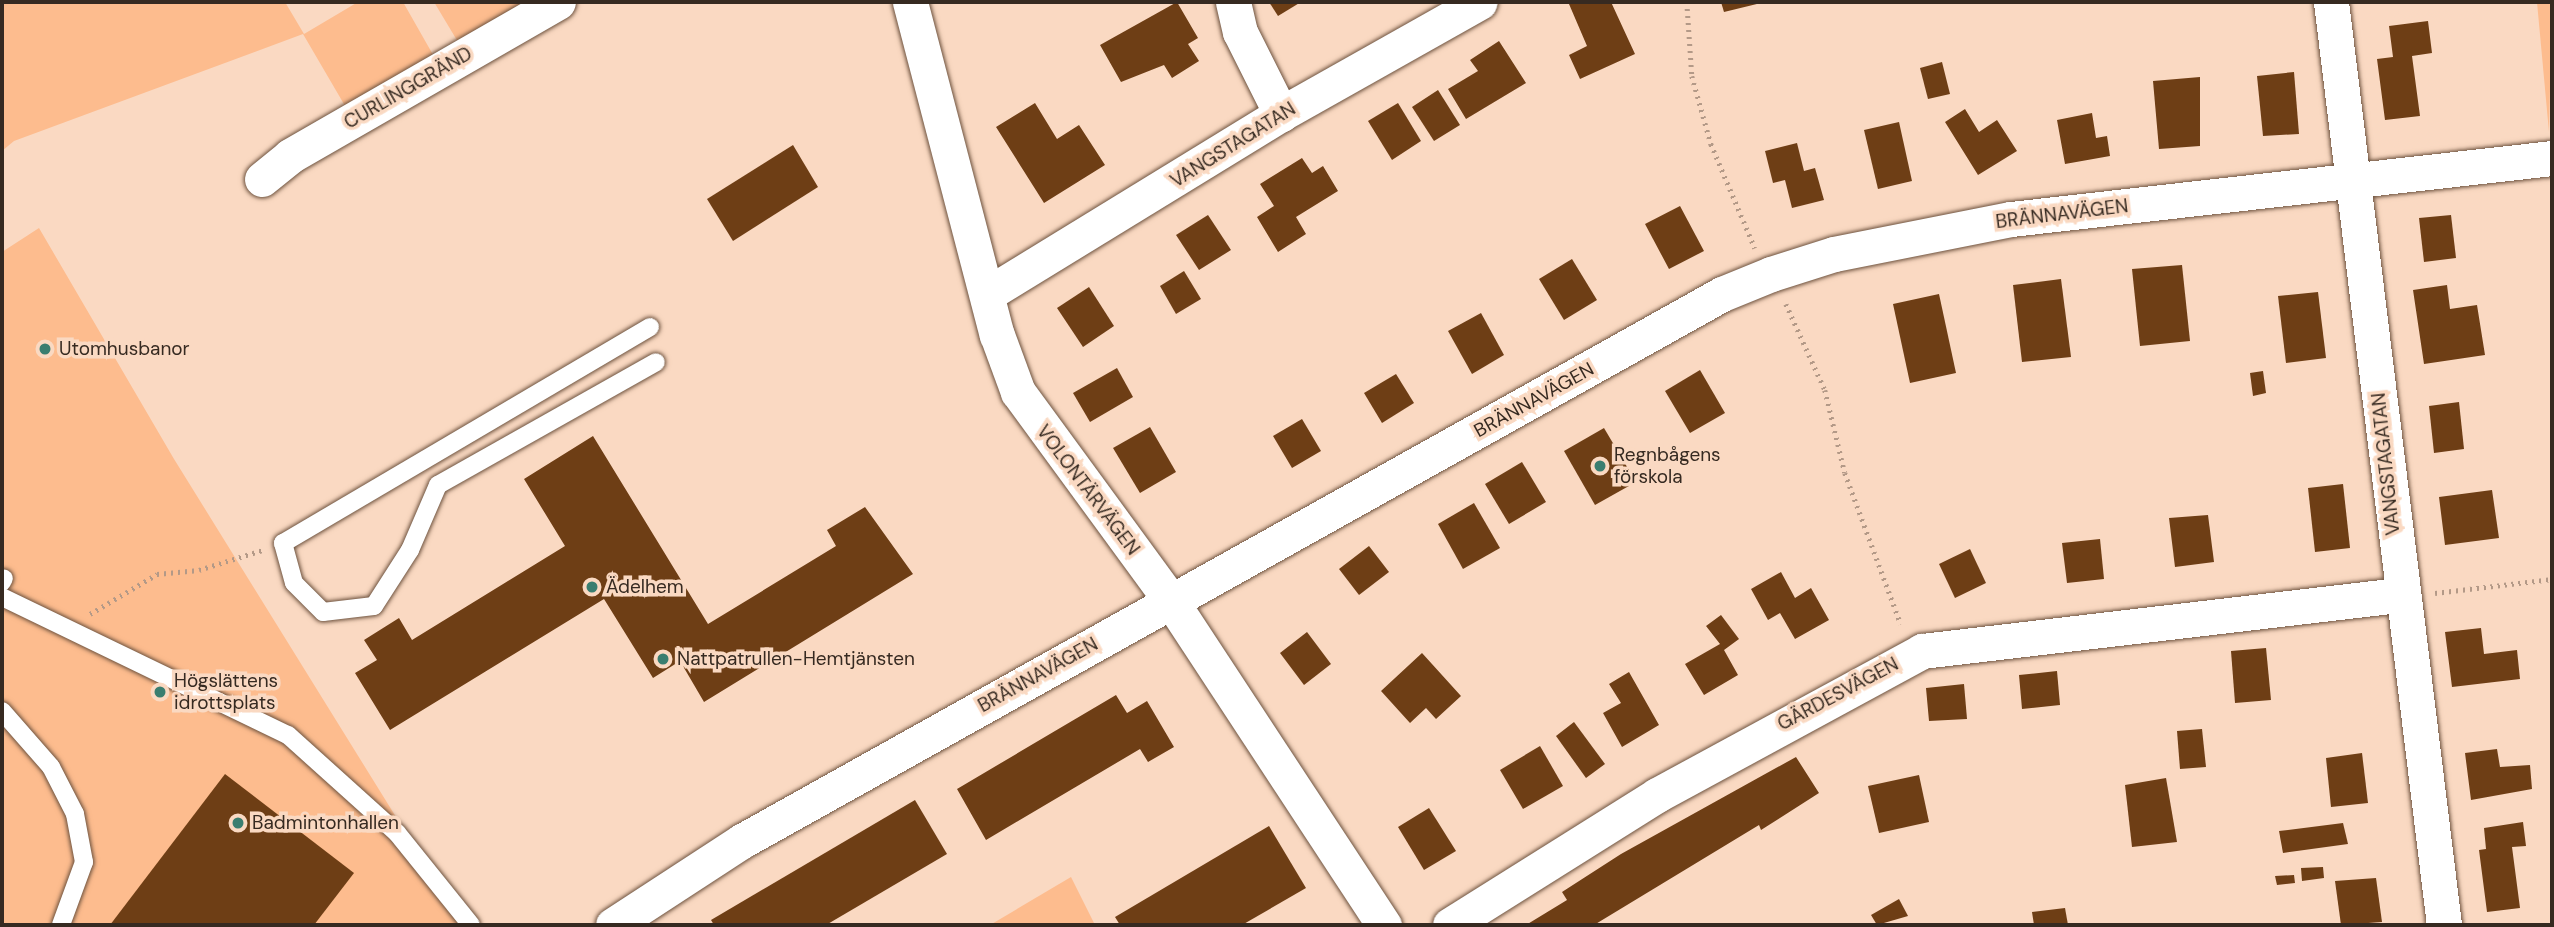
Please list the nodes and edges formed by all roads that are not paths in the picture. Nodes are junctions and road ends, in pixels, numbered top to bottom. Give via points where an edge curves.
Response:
1 (558, 2) edge
2 (910, 2) edge
3 (1233, 2) edge
4 (1480, 2) edge
5 (2331, 2) edge
6 (1282, 114) junction
7 (2552, 158) edge
8 (262, 179) dead end
9 (2355, 179) junction
10 (989, 293) junction
11 (650, 327) dead end
12 (656, 362) dead end
13 (2411, 595) junction
14 (2, 597) edge
15 (1171, 601) junction
16 (2, 710) edge
17 (61, 925) edge
18 (471, 925) edge
19 (613, 925) edge
20 (1384, 925) edge
21 (1450, 925) edge
22 (2444, 925) edge

1 - 8 street, CURLINGGRÄND via 290,156
2 - 10 street, VOLONTÄRVÄGEN
3 - 6 street via 1240,32
4 - 6 street, VANGSTAGATAN
5 - 9 street, VANGSTAGATAN
6 - 10 street, VANGSTAGATAN
7 - 9 street, BRÄNNAVÄGEN
9 - 13 street, VANGSTAGATAN
9 - 15 street, BRÄNNAVÄGEN via 2011,219 1834,254 1771,274 1722,294
10 - 15 street, VOLONTÄRVÄGEN via 1018,392
11 - 12 lane via 283,543 294,583 323,612 374,606 410,550 438,485
13 - 21 street, GÄRDESVÄGEN via 1913,655 1657,795
13 - 22 street, VANGSTAGATAN
14 - 18 lane via 288,736 397,833
15 - 19 street, BRÄNNAVÄGEN via 742,841
15 - 20 street, VOLONTÄRVÄGEN
16 - 17 lane via 51,767 75,814 85,862

